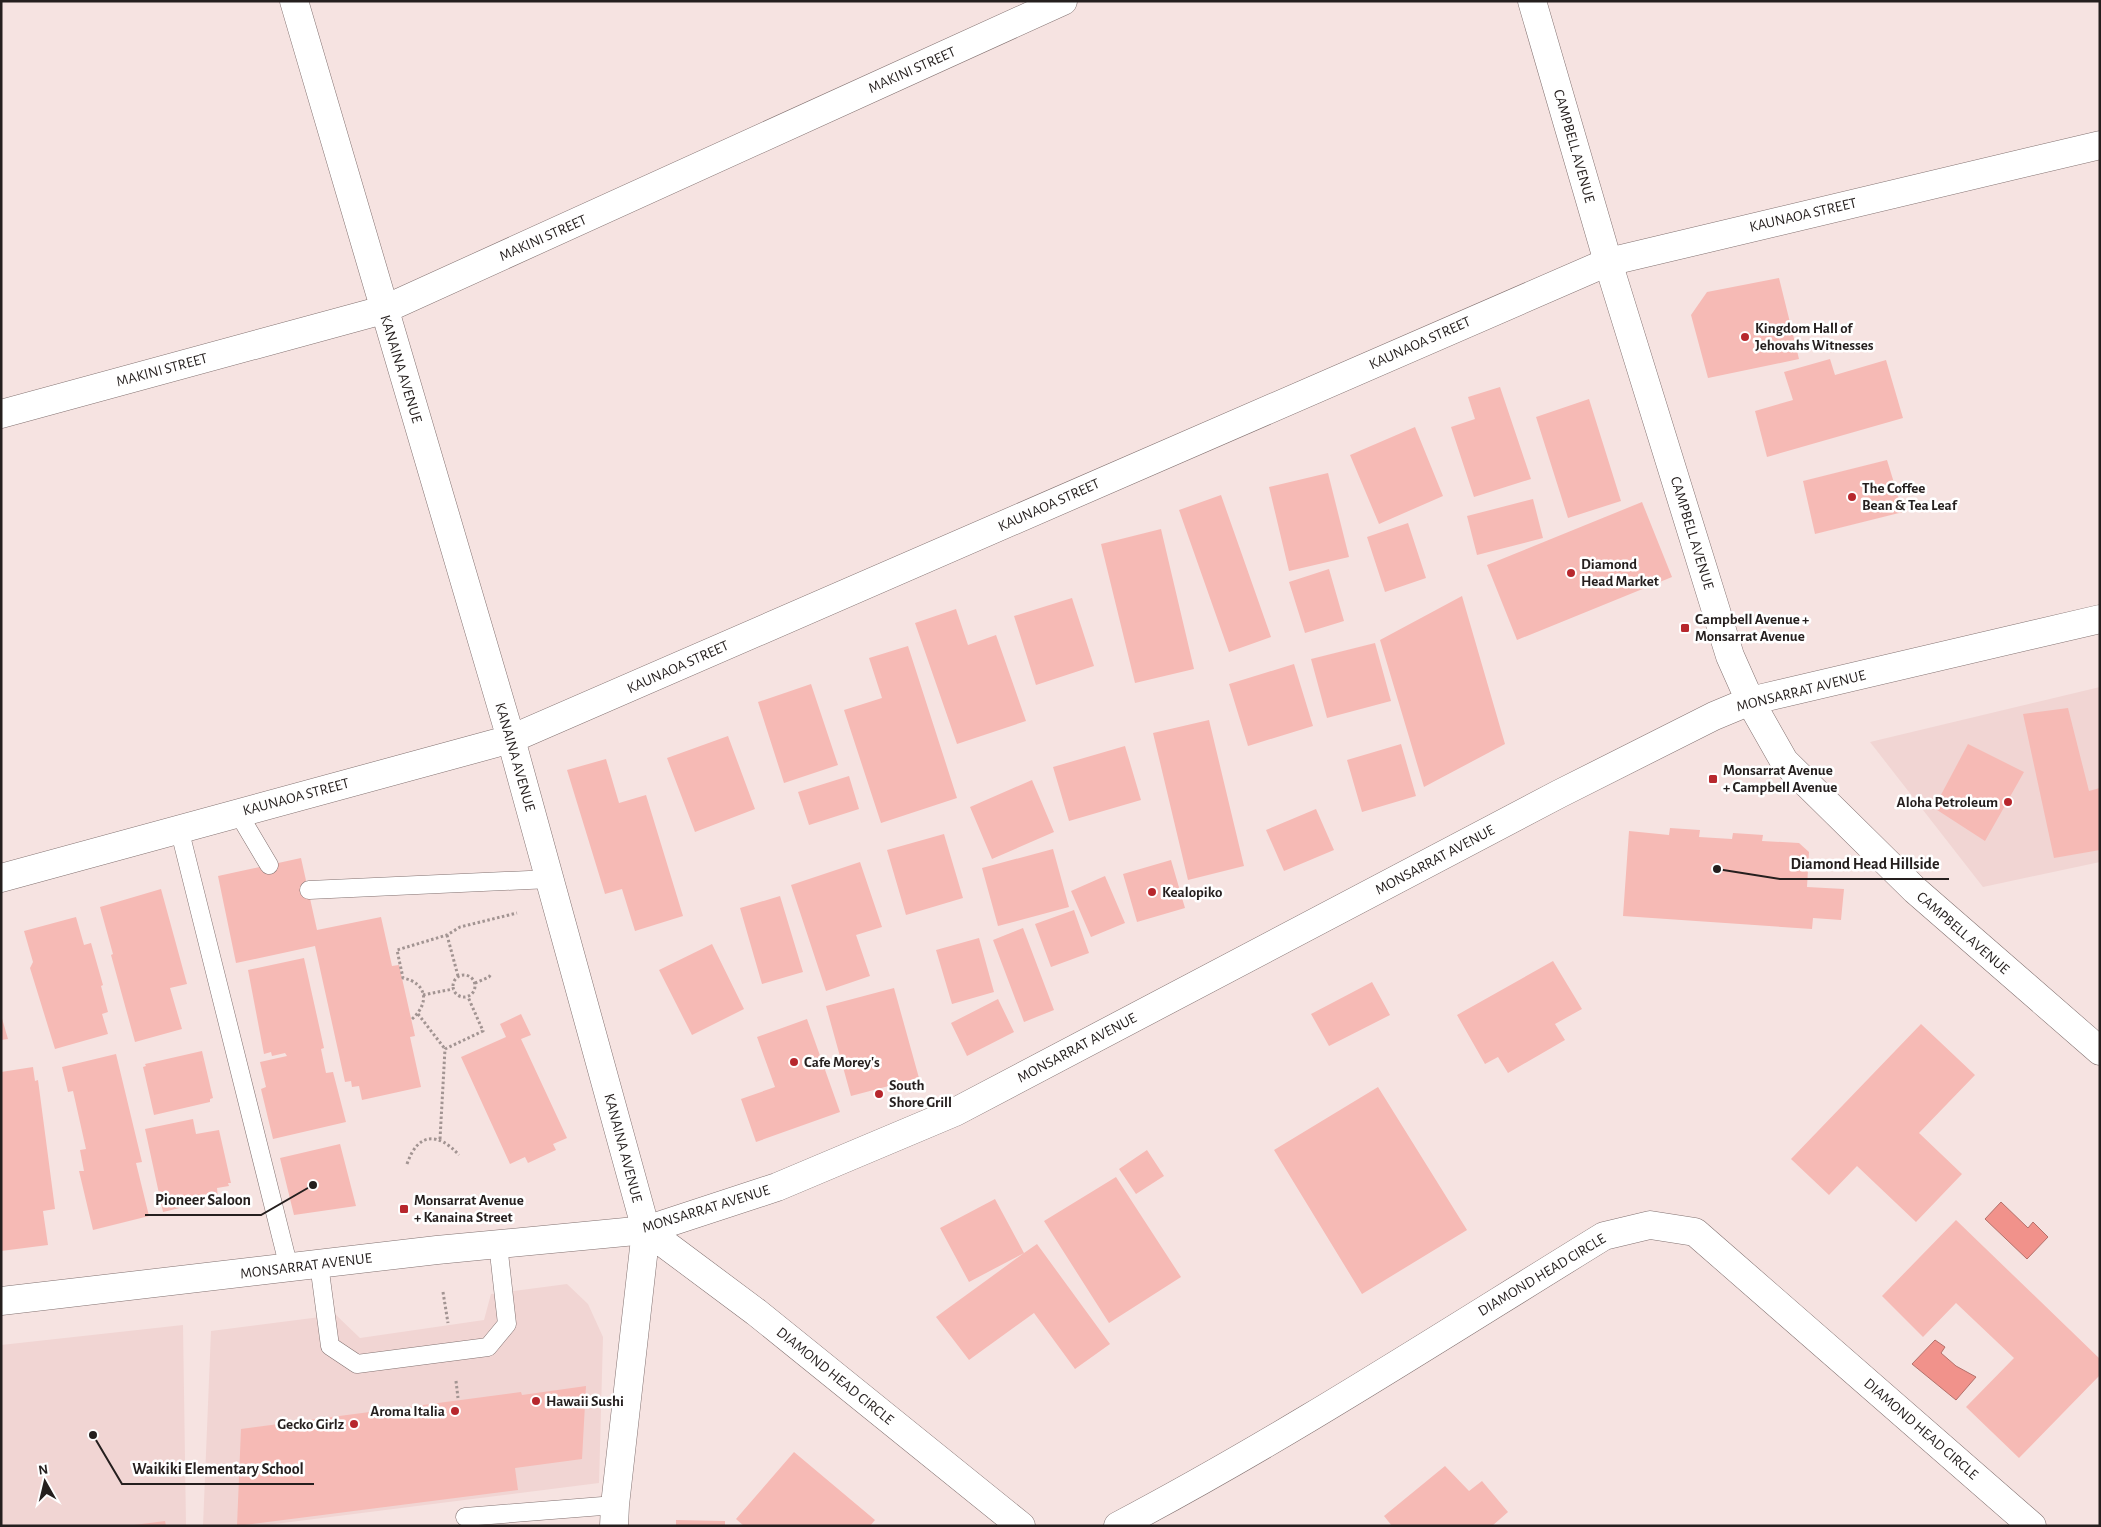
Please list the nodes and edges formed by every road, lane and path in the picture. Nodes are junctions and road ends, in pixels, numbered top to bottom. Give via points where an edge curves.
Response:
1 (294, 1) edge
2 (1063, 1) edge
3 (1532, 1) edge
4 (2100, 145) edge
5 (1608, 262) junction
6 (383, 310) junction
7 (1, 414) edge
8 (2100, 619) edge
9 (1750, 701) junction
10 (511, 739) junction
11 (238, 812) junction
12 (179, 828) junction
13 (269, 865) dead end
14 (1, 878) edge
15 (309, 890) dead end
16 (553, 892) junction
17 (447, 936) junction
18 (491, 974) dead end
19 (458, 976) junction
20 (475, 983) junction
21 (453, 989) junction
22 (423, 995) junction
23 (468, 997) junction
24 (418, 1014) junction
25 (412, 1019) dead end
26 (445, 1049) junction
27 (2100, 1051) edge
28 (440, 1139) junction
29 (459, 1155) dead end
30 (407, 1164) dead end
31 (646, 1230) junction
32 (498, 1244) junction
33 (319, 1264) junction
34 (289, 1268) junction
35 (1, 1301) edge
36 (614, 1515) edge
37 (465, 1517) dead end
38 (1021, 1526) edge
39 (1118, 1526) edge
40 (2032, 1526) edge

1 - 6 street, KANAINA AVENUE
2 - 6 street, MAKINI STREET
3 - 5 street, CAMPBELL AVENUE
4 - 5 street, KAUNAOA STREET
5 - 9 street, CAMPBELL AVENUE via 1730,656
5 - 10 street, KAUNAOA STREET
6 - 7 street, MAKINI STREET
6 - 10 street, KANAINA AVENUE
8 - 9 street, MONSARRAT AVENUE
9 - 27 street, CAMPBELL AVENUE via 1784,760 1915,890
9 - 31 street, MONSARRAT AVENUE via 1560,794 955,1112 776,1187
10 - 11 street, KAUNAOA STREET
10 - 16 street, KANAINA AVENUE
11 - 12 street, KAUNAOA STREET
11 - 13 lane
12 - 14 street, KAUNAOA STREET
12 - 34 lane
15 - 16 lane
16 - 17 path via 460,927
16 - 31 street, KANAINA AVENUE
17 - 19 path
17 - 22 path via 397,950 403,978 412,980
18 - 20 path
19 - 20 path via 468,975
19 - 21 path via 454,979
20 - 23 path via 473,993
21 - 22 path
21 - 23 path via 462,997
22 - 24 path via 423,1006
23 - 26 path via 483,1031
24 - 25 path
24 - 26 path
26 - 28 path
28 - 29 path
28 - 30 path via 428,1139 418,1144
31 - 32 street, MONSARRAT AVENUE
31 - 36 street, KANAINA AVENUE
31 - 38 street, DIAMOND HEAD CIRCLE via 756,1312
32 - 33 street, MONSARRAT AVENUE
32 - 33 lane via 507,1324 488,1347 357,1364 330,1346
33 - 34 street, MONSARRAT AVENUE
34 - 35 street, MONSARRAT AVENUE
36 - 37 lane
39 - 40 street, DIAMOND HEAD CIRCLE via 1325,1409 1604,1236 1650,1225 1695,1232

